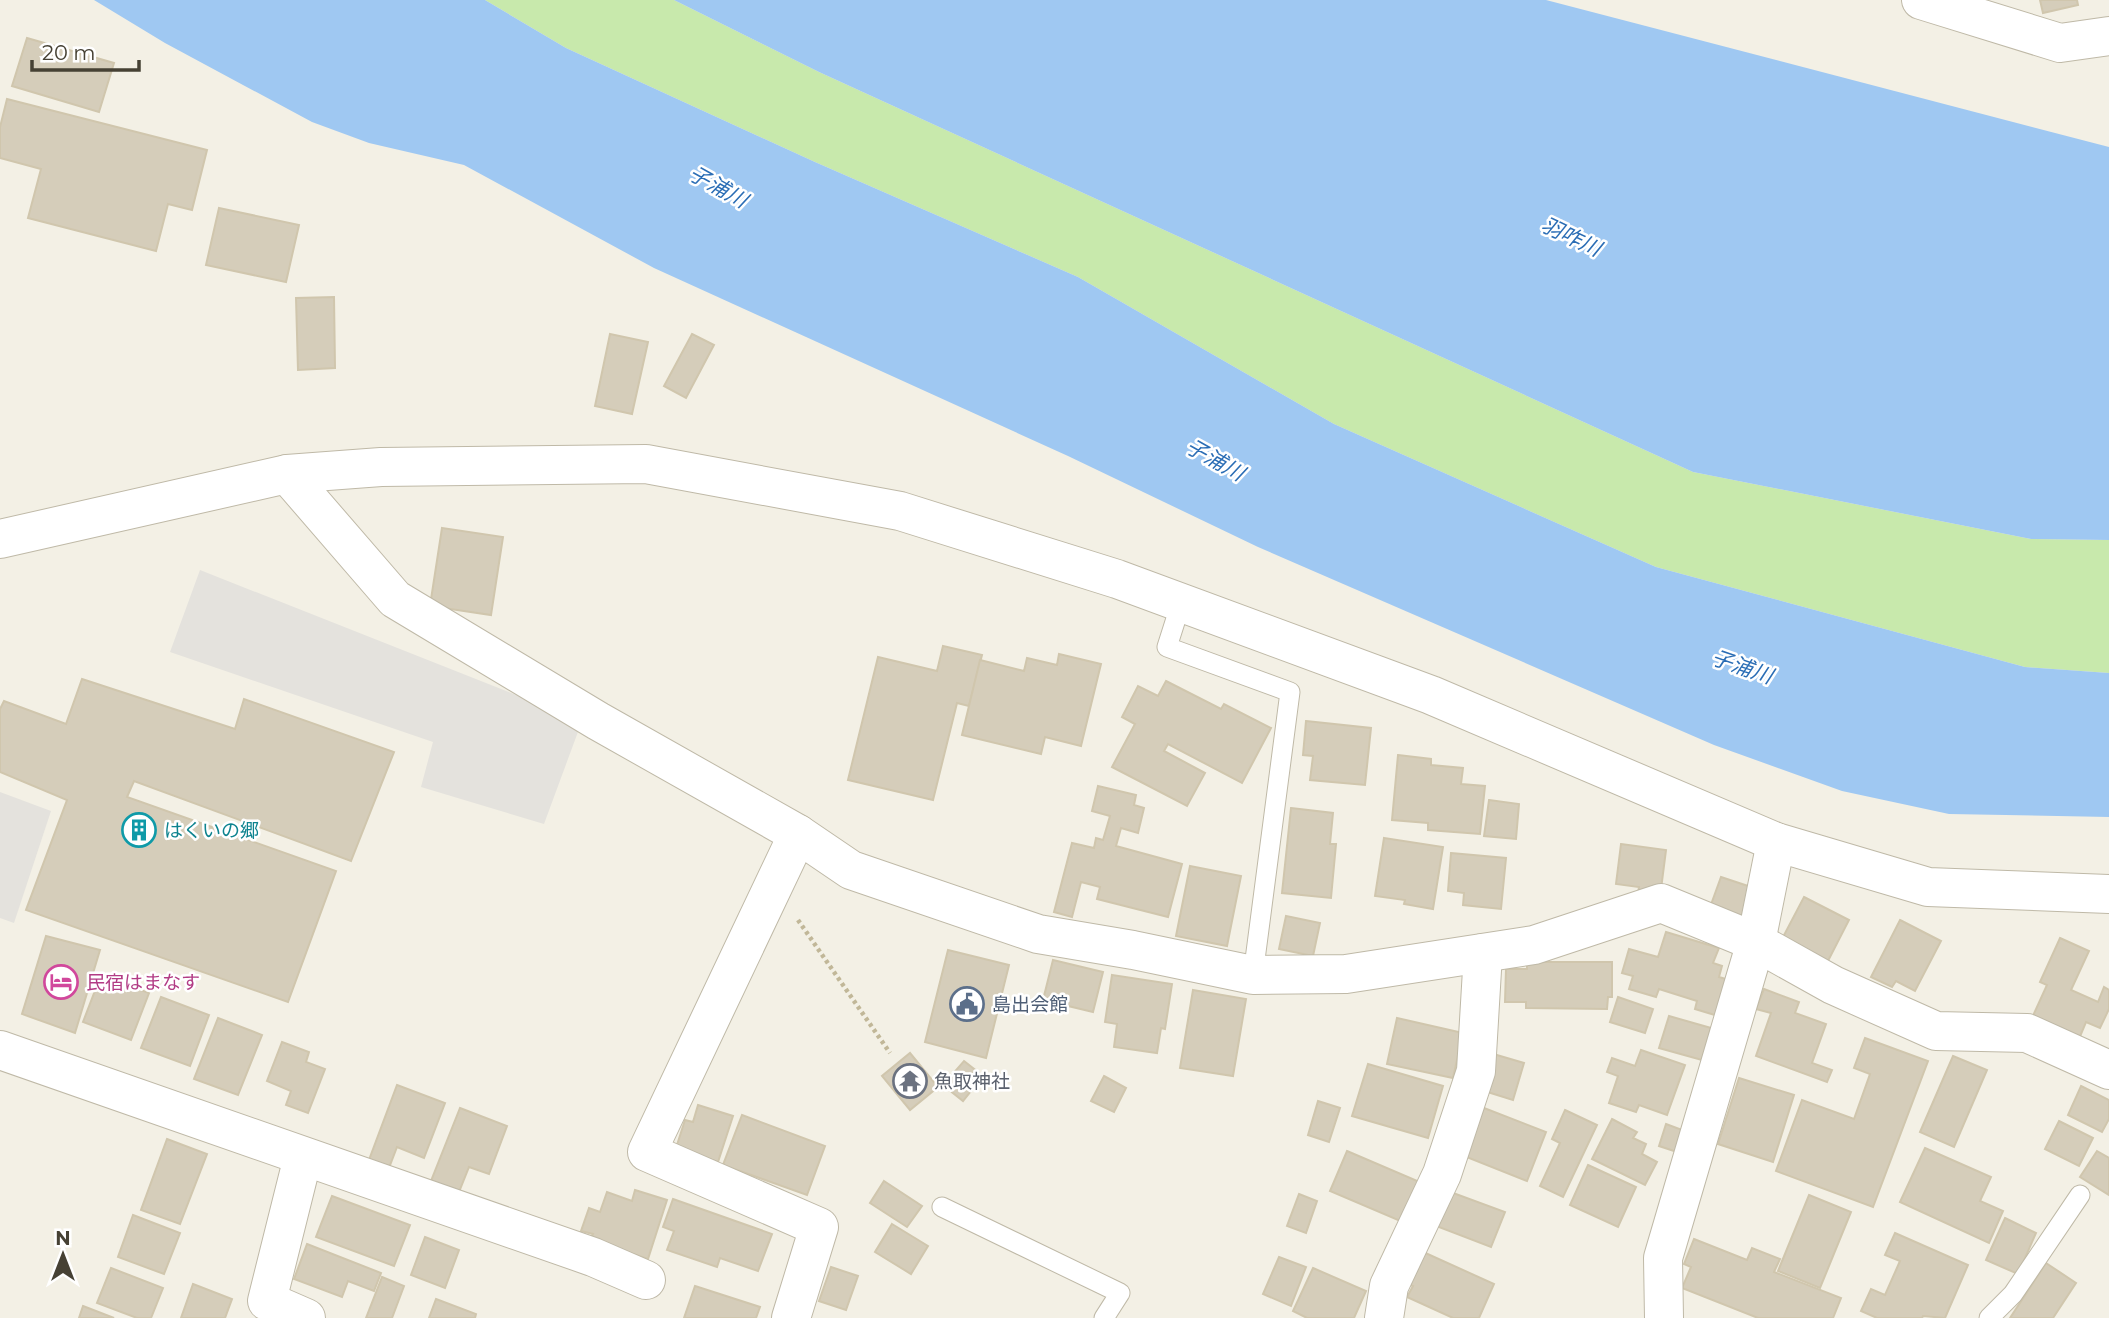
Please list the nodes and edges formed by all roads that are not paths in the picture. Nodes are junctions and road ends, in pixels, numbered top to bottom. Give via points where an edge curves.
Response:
1 (1921, 0) edge
2 (2109, 36) edge
3 (287, 474) junction
4 (0, 539) edge
5 (1181, 603) junction
6 (798, 834) junction
7 (1776, 842) junction
8 (2109, 894) edge
9 (1756, 942) junction
10 (1483, 953) junction
11 (1253, 975) junction
12 (0, 1050) edge
13 (2109, 1070) edge
14 (303, 1157) junction
15 (2080, 1195) dead end
16 (942, 1207) dead end
17 (646, 1280) dead end
18 (306, 1318) edge
19 (791, 1318) edge
20 (1104, 1318) edge
21 (1384, 1318) edge
22 (1664, 1318) edge
23 (1989, 1318) edge

1 - 2 street via 2060,43
3 - 4 street
3 - 5 street via 381,467 646,464 900,511
3 - 6 street via 396,599
5 - 7 street via 1431,695
5 - 11 lane via 1167,647 1290,692
6 - 11 street via 851,870 1038,934
6 - 19 street via 647,1152 819,1227
7 - 8 street via 1928,887
7 - 9 street
9 - 10 street via 1661,903 1534,945
9 - 13 street via 1833,985 1936,1031 2027,1033
9 - 22 street via 1663,1258
10 - 11 street via 1346,974
10 - 21 street via 1476,1070 1442,1174 1389,1286
12 - 14 street
14 - 17 street via 593,1257
14 - 18 street via 267,1301
15 - 23 lane via 2013,1294
16 - 20 lane via 1120,1293

